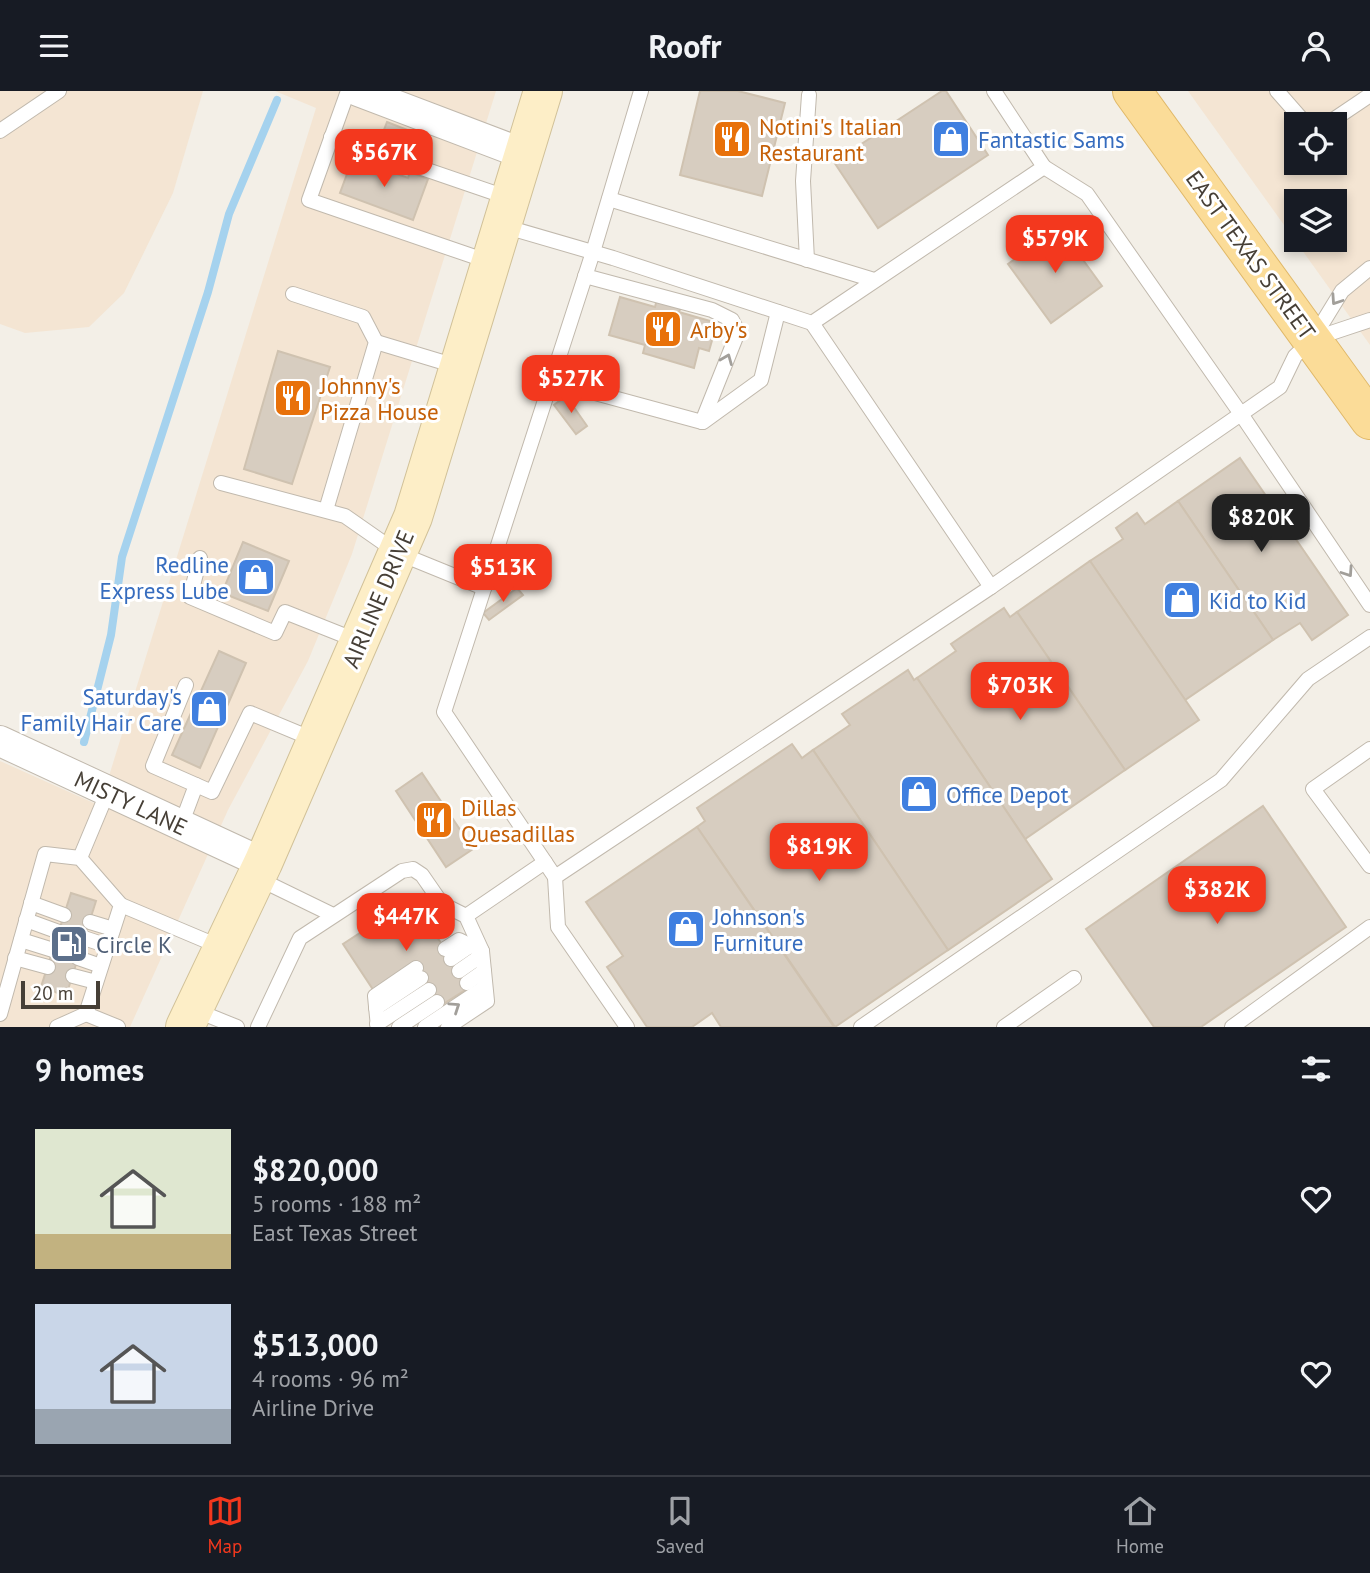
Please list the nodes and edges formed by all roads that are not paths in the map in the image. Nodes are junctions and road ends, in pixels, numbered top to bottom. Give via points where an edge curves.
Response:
1 (59, 91) edge
2 (348, 91) edge
3 (358, 91) edge
4 (543, 91) edge
5 (641, 91) edge
6 (994, 91) edge
7 (1132, 91) edge
8 (1277, 91) edge
9 (809, 95) dead end
10 (1370, 95) edge
11 (1295, 112) edge
12 (1345, 112) edge
13 (0, 131) edge
14 (331, 137) junction
15 (524, 154) junction
16 (1044, 167) junction
17 (609, 199) junction
18 (506, 212) junction
19 (593, 252) junction
20 (807, 260) junction
21 (491, 262) junction
22 (1370, 268) edge
23 (585, 276) junction
24 (874, 280) junction
25 (293, 294) dead end
26 (778, 312) junction
27 (1370, 320) edge
28 (812, 323) junction
29 (1312, 340) junction
30 (376, 342) junction
31 (459, 367) junction
32 (551, 381) junction
33 (1241, 414) junction
34 (1370, 420) edge
35 (702, 422) junction
36 (220, 483) dead end
37 (326, 510) junction
38 (397, 553) junction
39 (200, 558) dead end
40 (991, 587) junction
41 (484, 588) junction
42 (1370, 605) edge
43 (1370, 637) edge
44 (359, 642) junction
45 (186, 685) dead end
46 (0, 741) edge
47 (316, 741) junction
48 (1370, 749) edge
49 (195, 785) junction
50 (108, 791) junction
51 (181, 825) junction
52 (80, 857) junction
53 (545, 862) junction
54 (1370, 866) edge
55 (260, 870) junction
56 (555, 877) junction
57 (31, 903) junction
58 (121, 905) junction
59 (64, 915) dead end
60 (333, 915) junction
61 (466, 916) junction
62 (26, 920) junction
63 (90, 922) dead end
64 (1370, 927) edge
65 (113, 929) junction
66 (59, 932) dead end
67 (84, 939) dead end
68 (20, 940) junction
69 (108, 946) junction
70 (223, 947) junction
71 (53, 950) dead end
72 (478, 951) junction
73 (15, 958) junction
74 (78, 958) dead end
75 (102, 965) junction
76 (455, 965) junction
77 (48, 967) dead end
78 (484, 971) junction
79 (73, 976) dead end
80 (1074, 978) dead end
81 (96, 982) junction
82 (426, 985) junction
83 (485, 986) junction
84 (0, 1014) edge
85 (86, 1014) junction
86 (189, 1018) edge
87 (377, 1026) edge
88 (57, 1027) edge
89 (118, 1027) edge
90 (237, 1027) edge
91 (258, 1027) edge
92 (399, 1027) edge
93 (425, 1027) edge
94 (448, 1027) edge
95 (627, 1027) edge
96 (860, 1027) edge
97 (1004, 1027) edge
98 (1232, 1027) edge

1 - 13 lane
2 - 14 lane
3 - 15 street
4 - 15 main road, AIRLINE DRIVE
5 - 17 lane
6 - 16 lane
7 - 29 main road, EAST TEXAS STREET
8 - 11 lane
9 - 20 lane via 803,181
10 - 12 lane
14 - 18 lane
14 - 21 lane via 309,200
15 - 18 main road, AIRLINE DRIVE
16 - 24 lane
16 - 33 lane via 1087,194
17 - 19 lane
17 - 20 lane
18 - 19 lane
18 - 21 main road, AIRLINE DRIVE
19 - 23 lane
19 - 26 lane
20 - 24 lane
21 - 31 main road, AIRLINE DRIVE
22 -> 29 lane via 1342,291
23 - 32 lane
35 -> 23 lane via 738,332 732,320 712,310
24 - 28 lane
25 - 30 lane via 363,317
26 - 28 lane
26 - 35 lane via 761,380
27 - 29 lane
28 - 40 lane
29 - 33 lane via 1295,356 1280,387
29 - 34 main road, EAST TEXAS STREET
30 - 31 lane
30 - 37 lane
31 - 38 main road, AIRLINE DRIVE via 413,517
32 - 35 lane
32 - 41 lane
33 - 40 lane
33 -> 42 lane
36 - 37 lane
37 - 38 lane via 345,516
38 - 41 lane
38 - 44 main road, AIRLINE DRIVE
39 - 44 lane via 190,597 275,633 285,612
40 - 56 lane
41 - 53 lane via 444,712
43 - 96 lane via 1308,679 1220,780
44 - 47 main road, AIRLINE DRIVE
45 - 49 lane via 153,766
46 - 50 street, MISTY LANE
47 - 49 lane via 250,713 212,792
47 - 55 main road, AIRLINE DRIVE
48 - 54 lane via 1313,789
49 - 51 lane
50 - 51 street, MISTY LANE
50 - 52 lane
51 - 55 street, MISTY LANE
52 - 57 lane via 46,854
52 - 58 lane
53 - 56 lane
53 - 61 lane
55 - 60 lane
55 - 70 main road, AIRLINE DRIVE
56 - 95 lane via 558,927
57 - 59 lane
57 - 62 lane
58 - 65 lane
58 - 70 lane
60 - 61 lane via 402,871 413,869 442,904
60 - 91 lane via 300,939
61 - 72 lane
62 - 66 lane
62 - 68 lane
63 - 65 lane
64 - 98 lane
65 - 69 lane
67 - 69 lane
68 - 71 lane
68 - 73 lane
69 - 75 lane
70 - 86 main road, AIRLINE DRIVE
72 - 76 lane
72 - 76 lane via 459,940
72 - 78 lane
73 - 77 lane
73 - 84 lane
74 - 75 lane
75 - 81 lane
76 - 78 lane
78 - 83 lane
79 - 81 lane
80 - 97 lane
81 - 85 lane
82 - 87 lane
82 - 87 lane via 375,996
82 - 92 lane
93 -> 83 lane
83 - 94 lane via 487,1001
85 - 88 lane
85 - 89 lane
86 - 90 lane

